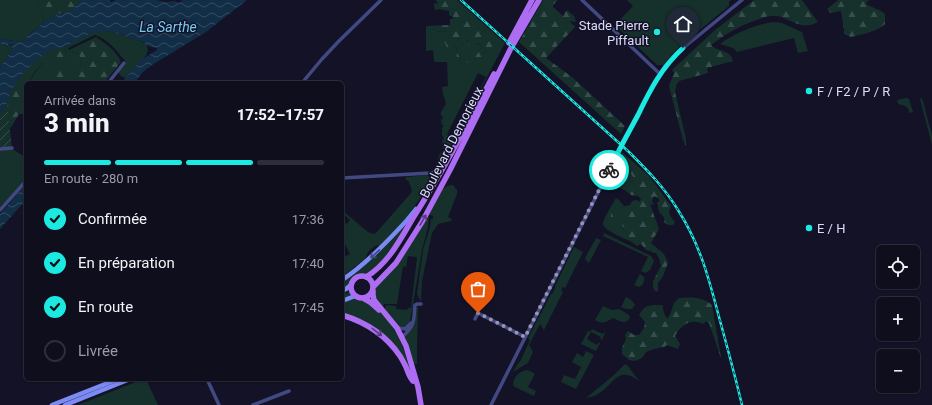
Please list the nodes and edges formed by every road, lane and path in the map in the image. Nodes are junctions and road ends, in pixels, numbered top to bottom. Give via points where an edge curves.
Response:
1 (381, 0) edge
2 (532, 0) edge
3 (539, 0) edge
4 (582, 0) edge
5 (742, 0) edge
6 (124, 63) dead end
7 (660, 74) junction
8 (110, 81) edge
9 (304, 81) edge
10 (12, 148) dead end
11 (0, 149) edge
12 (452, 154) junction
13 (440, 171) junction
14 (430, 173) junction
15 (344, 178) edge
16 (436, 179) junction
17 (24, 183) edge
18 (0, 210) edge
19 (366, 277) junction
20 (344, 278) edge
21 (352, 284) junction
22 (373, 289) junction
23 (344, 290) edge
24 (355, 296) junction
25 (363, 298) junction
26 (344, 300) edge
27 (421, 304) dead end
28 (414, 314) junction
29 (344, 316) edge
30 (475, 319) dead end
31 (397, 328) junction
32 (525, 337) junction
33 (402, 338) junction
34 (113, 381) edge
35 (125, 381) edge
36 (208, 381) edge
37 (413, 381) junction
38 (289, 390) dead end
39 (52, 405) edge
40 (65, 405) edge
41 (219, 405) edge
42 (253, 405) edge
43 (418, 405) edge
44 (421, 405) edge
45 (491, 405) edge

1 - 9 street via 339,41
2 - 12 main road, Boulevard Demorieux
22 -> 3 main road, Boulevard Demorieux via 396,263 422,222 511,48
4 - 7 street
5 - 7 street via 682,49
6 - 8 street
7 - 32 street
10 - 11 street
12 - 13 main road
12 - 16 main road, Boulevard Demorieux
13 - 14 street
13 - 16 main road
14 - 15 street
14 - 16 street
16 - 19 main road, Boulevard Demorieux via 389,256
16 -> 20 main road via 405,223 372,257
17 - 18 street
19 - 21 main road via 361,276
19 - 22 main road via 371,280
21 - 23 main road
21 - 24 main road
22 - 25 main road via 369,296
22 - 31 main road via 374,300
24 - 25 main road
24 - 26 main road
25 - 37 main road via 379,310 391,325 401,342
27 - 28 street via 415,305
28 - 31 street via 407,328
28 - 33 street via 412,325
29 -> 37 main road via 364,323 389,342
30 - 32 street via 478,313
31 - 33 main road
32 - 45 street
33 - 44 main road via 413,369
34 - 39 main road
35 - 40 main road
36 - 41 street
37 - 43 main road
38 - 42 street

